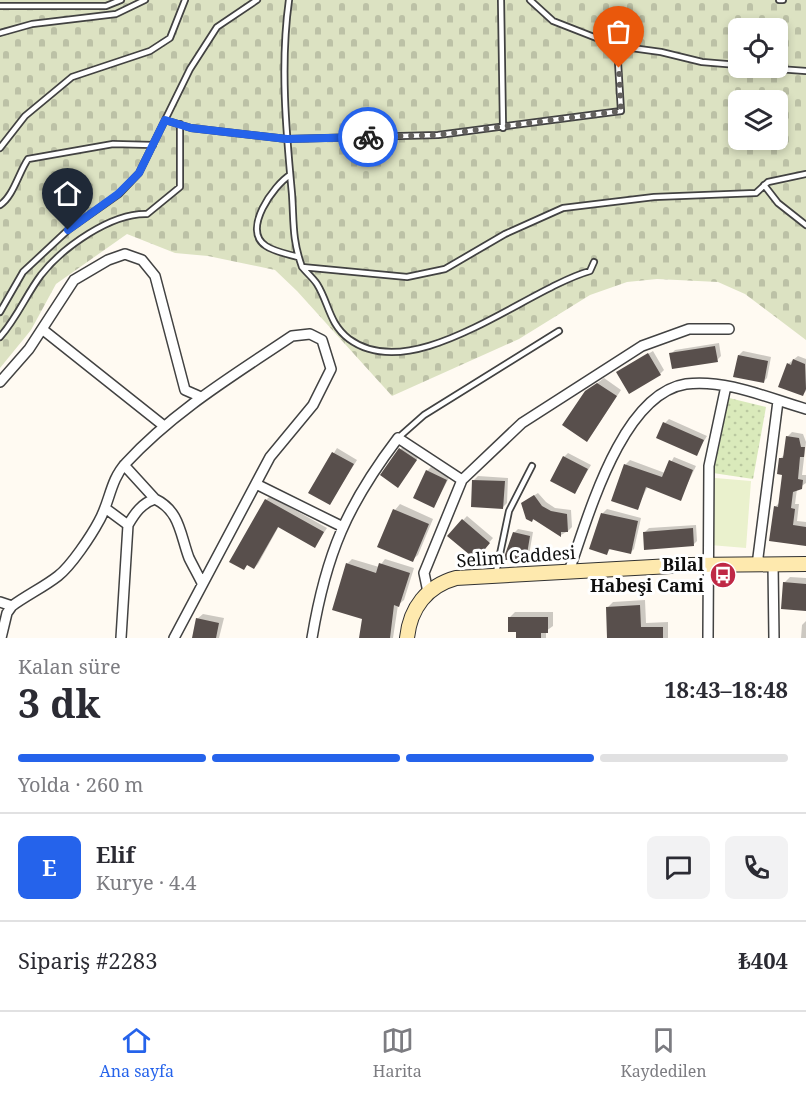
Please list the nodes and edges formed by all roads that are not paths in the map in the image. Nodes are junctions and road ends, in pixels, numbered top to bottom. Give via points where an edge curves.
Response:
1 (102, 0) edge
2 (121, 0) edge
3 (145, 0) edge
4 (185, 0) edge
5 (257, 0) edge
6 (289, 0) edge
7 (501, 0) edge
8 (530, 0) edge
9 (33, 3) edge
10 (0, 6) edge
11 (106, 6) junction
12 (0, 33) edge
13 (617, 46) junction
14 (728, 64) edge
15 (788, 70) edge
16 (806, 71) edge
17 (165, 120) junction
18 (180, 123) junction
19 (503, 128) junction
20 (287, 139) junction
21 (153, 145) junction
22 (0, 148) edge
23 (806, 174) edge
24 (290, 175) junction
25 (764, 185) junction
26 (0, 205) edge
27 (806, 225) edge
28 (298, 257) junction
29 (594, 262) dead end
30 (302, 267) junction
31 (0, 312) edge
32 (42, 329) junction
33 (729, 329) dead end
34 (559, 331) dead end
35 (0, 337) edge
36 (0, 382) edge
37 (726, 386) junction
38 (201, 397) junction
39 (778, 401) junction
40 (806, 409) edge
41 (164, 426) junction
42 (399, 438) junction
43 (124, 465) junction
44 (532, 466) dead end
45 (462, 480) junction
46 (256, 484) junction
47 (155, 499) junction
48 (105, 508) junction
49 (128, 525) junction
50 (343, 527) junction
51 (772, 564) junction
52 (806, 564) edge
53 (707, 565) junction
54 (757, 565) junction
55 (568, 570) junction
56 (495, 575) junction
57 (202, 583) junction
58 (428, 592) junction
59 (0, 602) edge
60 (12, 606) junction
61 (1, 638) edge
62 (120, 638) edge
63 (174, 638) edge
64 (312, 638) edge
65 (407, 638) edge
66 (708, 638) edge
67 (774, 638) edge

1 - 11 lane
2 - 11 lane
3 - 12 lane via 116,14 32,24
4 - 22 lane via 170,38 150,51 72,77 25,116
5 - 17 lane via 217,27 190,69
6 - 20 lane
7 - 19 lane
8 - 13 lane via 553,21
9 - 10 lane
9 - 11 lane
13 - 14 lane
13 - 19 lane via 621,111
15 - 16 lane
17 - 18 lane
17 - 21 lane
18 - 20 lane via 191,128
18 - 35 lane via 180,188 147,214 131,213 114,219 78,242 43,272
19 - 20 lane via 438,135
20 - 24 lane
21 - 26 lane via 113,144 28,159 6,201
21 - 31 lane via 139,173 118,194 68,230 23,272
23 - 25 lane
24 - 28 lane via 293,244
24 - 28 lane via 268,196 258,227 260,240 267,247
25 - 27 lane via 778,203
25 - 30 lane via 756,193 654,196 563,208 505,234 445,269 407,278
28 - 30 lane
29 - 30 lane via 590,271 495,319 405,353 383,354 350,339 327,310 318,285
32 - 36 street
32 - 38 street via 74,280 125,254 142,260 155,276 185,390
32 - 41 street
33 - 45 street via 689,329 642,346 522,423
34 - 42 lane via 424,415
37 - 39 street
37 - 53 street via 710,466
37 - 55 street via 687,384 670,388 641,410 609,463
38 - 41 street
38 - 46 street via 292,336 310,334 322,340 331,369 313,405 270,457
39 - 40 street
39 - 54 street
41 - 43 street
42 - 45 street
42 - 50 street via 362,487
43 - 47 street
43 - 48 street
44 - 56 lane via 509,511
45 - 58 street via 424,573
46 - 50 street
46 - 57 street
47 - 49 street via 143,504
47 - 57 street via 175,514
48 - 49 street
48 - 60 street via 91,535 59,575
49 - 62 street
50 - 64 street via 324,578
51 - 52 main road, Selim Caddesi
51 - 54 main road, Selim Caddesi
51 - 67 street
53 - 54 main road, Selim Caddesi
53 - 55 main road, Selim Caddesi
53 - 66 street
55 - 56 main road, Selim Caddesi
56 - 58 main road, Selim Caddesi via 456,578
57 - 63 street
58 - 65 main road via 413,614
59 - 60 street
60 - 61 street

